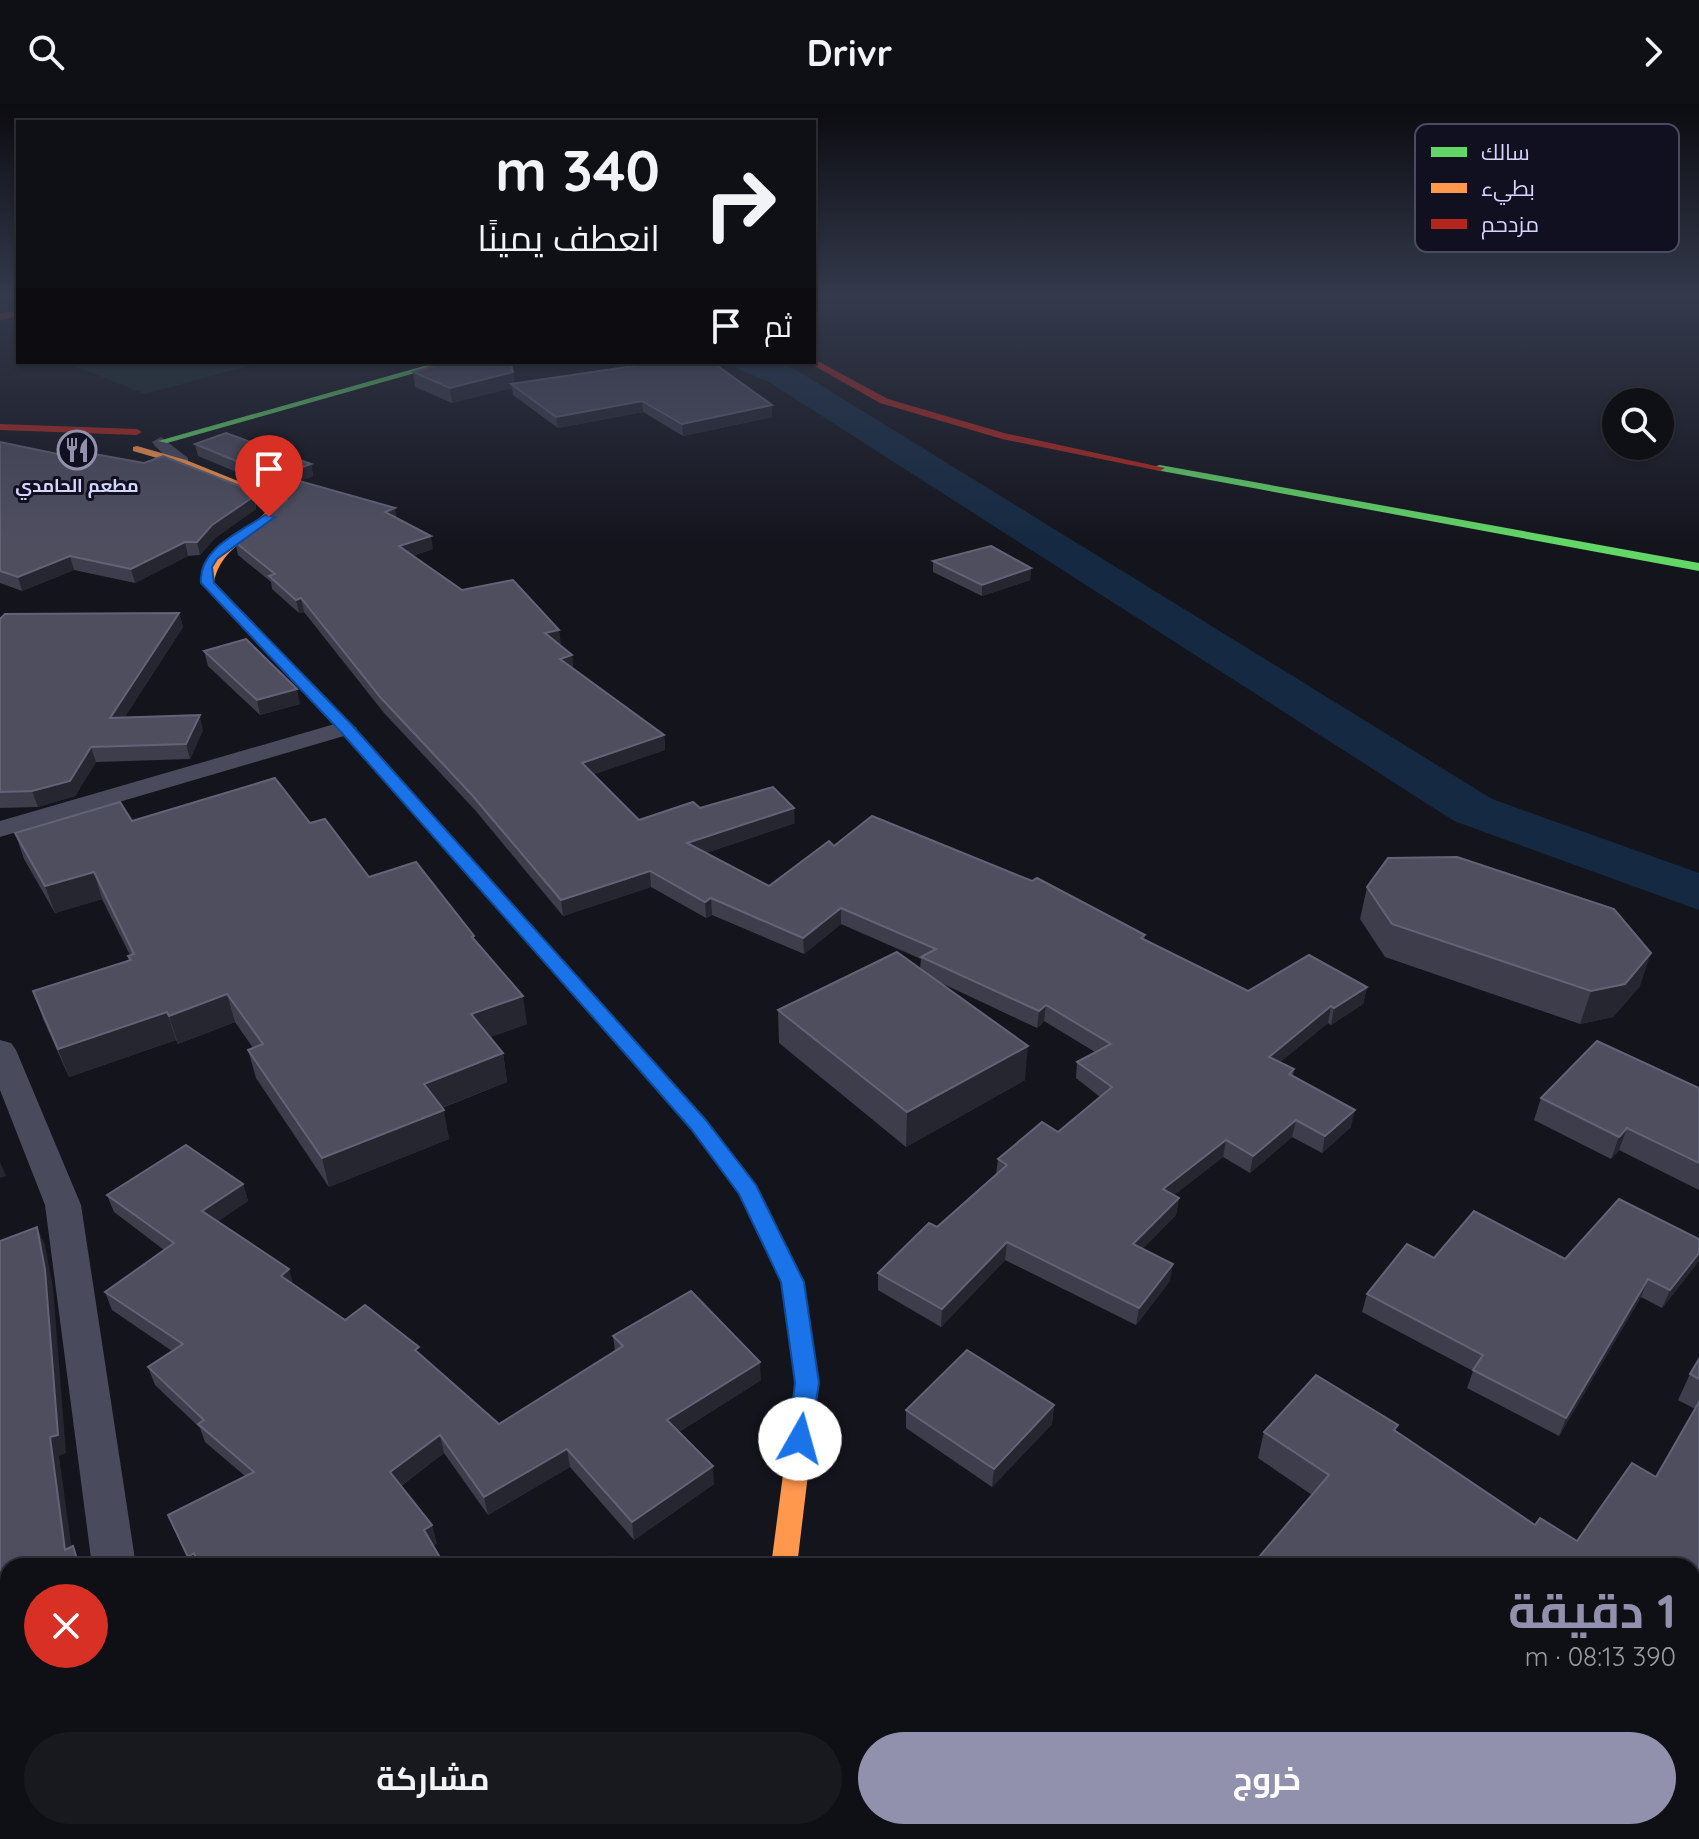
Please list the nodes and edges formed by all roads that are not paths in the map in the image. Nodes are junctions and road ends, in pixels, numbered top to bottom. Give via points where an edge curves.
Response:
1 (375, 379) edge
2 (378, 379) edge
3 (844, 379) edge
4 (370, 381) junction
5 (0, 427) edge
6 (0, 434) edge
7 (161, 439) junction
8 (137, 441) junction
9 (182, 462) junction
10 (1699, 567) edge
11 (345, 728) junction
12 (0, 829) edge
13 (0, 1050) edge
14 (113, 1558) edge
15 (785, 1558) edge

1 - 4 main road
2 - 4 main road
3 - 10 main road via 884,401 1002,436 1293,495
4 - 7 main road
5 - 8 main road
6 - 8 main road via 109,443 117,449
7 - 8 main road
7 - 9 street
8 - 9 main road
9 - 11 main road via 271,498 274,511 269,517 212,557 206,567 208,583
11 - 12 street
11 - 15 main road via 698,1124 748,1191 793,1282 807,1383
13 - 14 street via 63,1205

